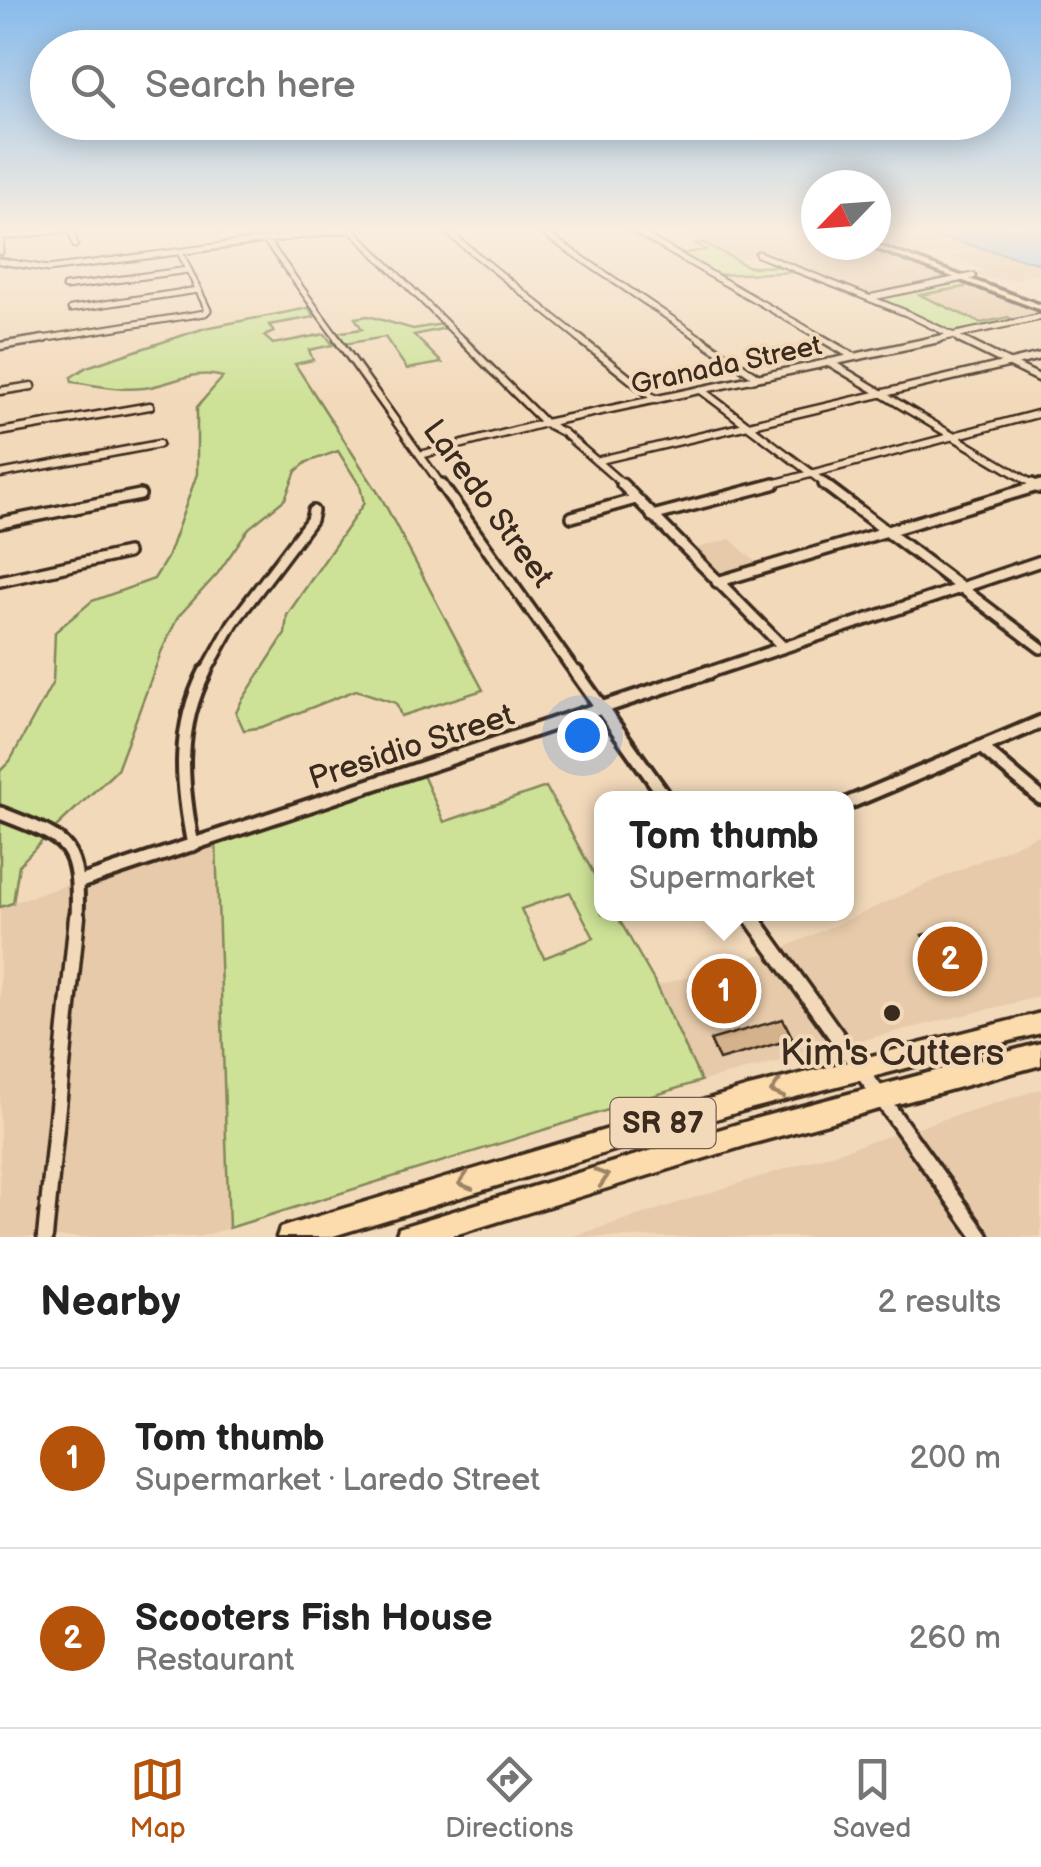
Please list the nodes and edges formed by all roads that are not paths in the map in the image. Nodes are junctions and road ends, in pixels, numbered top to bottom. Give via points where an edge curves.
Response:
1 (196, 287) edge
2 (300, 287) edge
3 (408, 287) edge
4 (516, 287) edge
5 (624, 287) edge
6 (733, 287) edge
7 (841, 287) edge
8 (923, 287) edge
9 (993, 287) edge
10 (198, 290) junction
11 (870, 298) junction
12 (1041, 306) edge
13 (71, 309) dead end
14 (1041, 316) edge
15 (954, 335) junction
16 (0, 346) edge
17 (854, 356) junction
18 (1041, 356) edge
19 (829, 362) junction
20 (1010, 364) junction
21 (758, 377) junction
22 (1041, 379) edge
23 (32, 386) dead end
24 (701, 390) junction
25 (0, 392) edge
26 (882, 394) junction
27 (656, 400) junction
28 (150, 406) dead end
29 (1041, 413) edge
30 (545, 423) junction
31 (748, 424) junction
32 (0, 432) edge
33 (952, 436) junction
34 (159, 444) dead end
35 (420, 454) junction
36 (596, 461) junction
37 (0, 474) edge
38 (812, 474) junction
39 (1039, 487) edge
40 (140, 494) dead end
41 (636, 500) junction
42 (313, 511) dead end
43 (572, 516) dead end
44 (652, 516) junction
45 (0, 523) edge
46 (886, 530) junction
47 (128, 552) dead end
48 (1041, 561) edge
49 (0, 581) edge
50 (718, 582) junction
51 (960, 587) junction
52 (782, 646) junction
53 (1041, 648) edge
54 (602, 709) junction
55 (1041, 722) edge
56 (981, 747) junction
57 (661, 791) edge
58 (1041, 798) edge
59 (854, 801) edge
60 (0, 813) edge
61 (193, 845) junction
62 (80, 882) junction
63 (754, 921) edge
64 (1041, 1023) edge
65 (1041, 1054) edge
66 (861, 1069) junction
67 (879, 1095) junction
68 (46, 1237) edge
69 (289, 1237) edge
70 (408, 1237) edge
71 (981, 1237) edge

1 - 10 street
2 - 35 street, Laredo Street
3 - 30 street
4 - 27 street
5 - 21 street
6 - 17 street
7 - 11 street
8 - 11 street
9 - 12 highway
10 - 13 street
10 - 16 street via 208,310 200,315
11 - 15 street
14 - 15 street, Granada Street
15 - 17 street, Granada Street
15 - 20 street
17 - 19 street, Granada Street
18 - 20 street
19 - 21 street, Granada Street
19 - 26 street
20 - 22 street
20 - 26 street
21 - 24 street, Granada Street
23 - 25 street
24 - 27 street, Granada Street
24 - 31 street
26 - 31 street
26 - 33 street
27 - 30 street, Granada Street
28 - 32 street
29 - 33 street
30 - 35 street, Granada Street
30 - 36 street
31 - 36 street
31 - 38 street
33 - 38 street
33 - 39 street
34 - 37 street
35 - 54 street, Laredo Street
36 - 41 street
38 - 44 street
38 - 46 street
39 - 46 street
40 - 45 street
41 - 43 street
41 - 44 street
42 - 61 street via 192,703 182,759
44 - 50 street
46 - 50 street
46 - 51 street
47 - 49 street
48 - 51 street, Presidio Street
50 - 52 street
51 - 52 street, Presidio Street
51 - 53 street
52 - 54 street, Presidio Street
54 - 57 street, Laredo Street
54 - 61 street, Presidio Street
55 - 56 street
56 - 58 street
56 - 59 street
60 - 62 street via 50,832 73,856
61 - 62 street, Presidio Street
62 - 68 street
63 - 66 street
64 - 66 highway, SR 87
65 - 67 highway, SR 87
66 - 67 street
66 -> 69 highway, SR 87
70 -> 67 highway, SR 87
67 - 71 street

